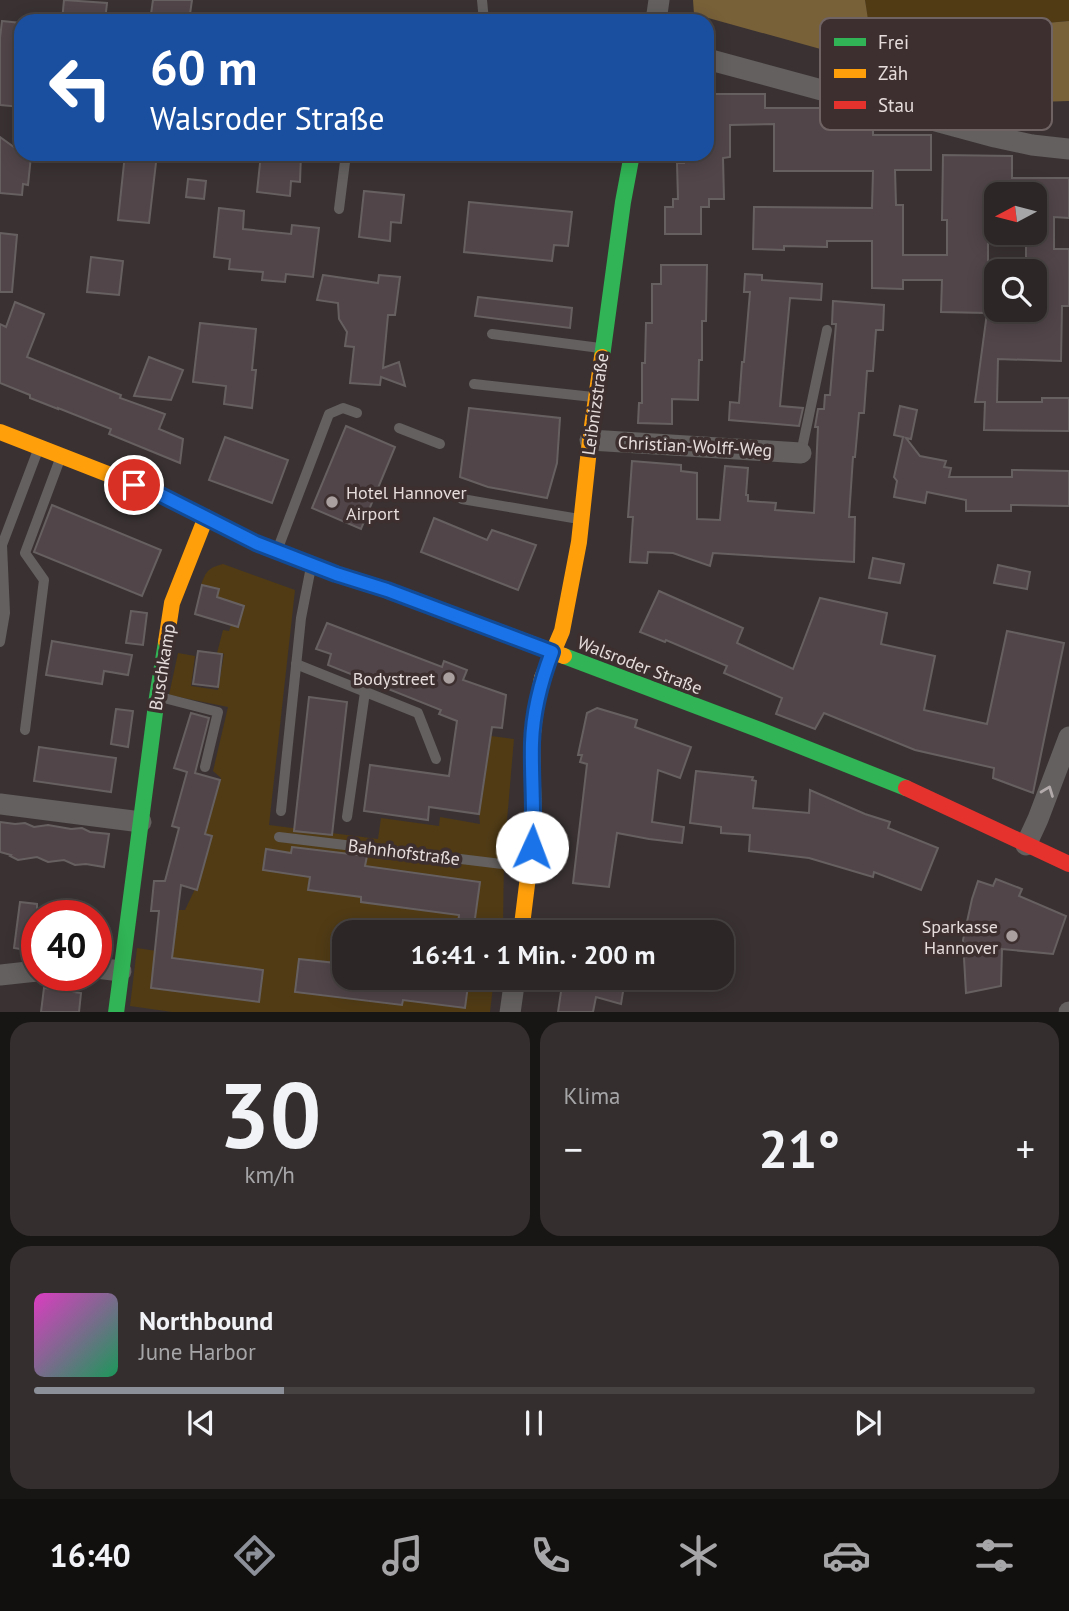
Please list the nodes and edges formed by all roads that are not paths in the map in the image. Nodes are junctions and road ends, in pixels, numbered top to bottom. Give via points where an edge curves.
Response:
1 (714, 61) edge
2 (820, 90) edge
3 (969, 130) edge
4 (1069, 149) edge
5 (345, 161) edge
6 (631, 161) edge
7 (339, 209) dead end
8 (827, 330) dead end
9 (492, 334) dead end
10 (603, 349) junction
11 (474, 384) dead end
12 (596, 397) junction
13 (357, 413) dead end
14 (399, 428) dead end
15 (0, 432) edge
16 (590, 440) junction
17 (440, 444) dead end
18 (39, 448) junction
19 (801, 453) joint
20 (61, 457) junction
21 (462, 499) dead end
22 (206, 517) junction
23 (582, 519) junction
24 (1, 545) edge
25 (277, 551) junction
26 (312, 565) junction
27 (0, 642) edge
28 (552, 652) junction
29 (296, 664) junction
30 (365, 692) junction
31 (157, 697) junction
32 (25, 730) dead end
33 (1069, 737) edge
34 (436, 759) dead end
35 (205, 767) dead end
36 (0, 803) edge
37 (281, 811) dead end
38 (347, 817) dead end
39 (141, 822) junction
40 (279, 837) dead end
41 (1026, 845) junction
42 (1069, 864) edge
43 (530, 867) junction
44 (523, 920) edge
45 (112, 970) edge
46 (121, 971) junction
47 (21, 973) edge
48 (0, 975) edge
49 (513, 990) edge
50 (116, 1012) edge
51 (510, 1012) edge

1 - 2 street
3 - 4 street
5 - 7 lane
6 - 10 street, Leibnizstraße
8 - 19 lane
9 - 10 lane
10 - 12 street, Leibnizstraße
11 - 12 lane
12 - 16 street, Leibnizstraße
13 - 25 lane via 343,408 329,414
14 - 17 lane
15 - 18 street, Walsroder Straße
16 - 19 street, Christian-Wolff-Weg
16 - 23 street, Leibnizstraße
18 - 20 street, Walsroder Straße
18 - 24 lane
20 - 22 street, Walsroder Straße
20 - 32 lane via 25,554 44,580
21 - 23 lane
22 - 25 street, Walsroder Straße
22 - 31 street, Buschkamp via 172,603
23 - 28 street, Leibnizstraße via 562,631
24 - 27 lane via 5,613
25 - 26 street, Walsroder Straße
26 - 28 street, Walsroder Straße
26 - 29 lane
28 - 41 street, Walsroder Straße via 913,791
28 - 43 street via 542,678 532,743
29 - 30 lane
29 - 37 lane
30 - 34 lane via 418,713
30 - 38 lane
31 - 35 lane via 218,712
31 - 39 street, Buschkamp
41 -> 33 street
36 - 39 street
39 - 46 street, Buschkamp
40 - 43 lane, Bahnhofstraße
41 - 42 street, Walsroder Straße
43 - 44 street
45 - 46 street
46 - 50 street, Buschkamp
47 - 48 street
49 - 51 street

